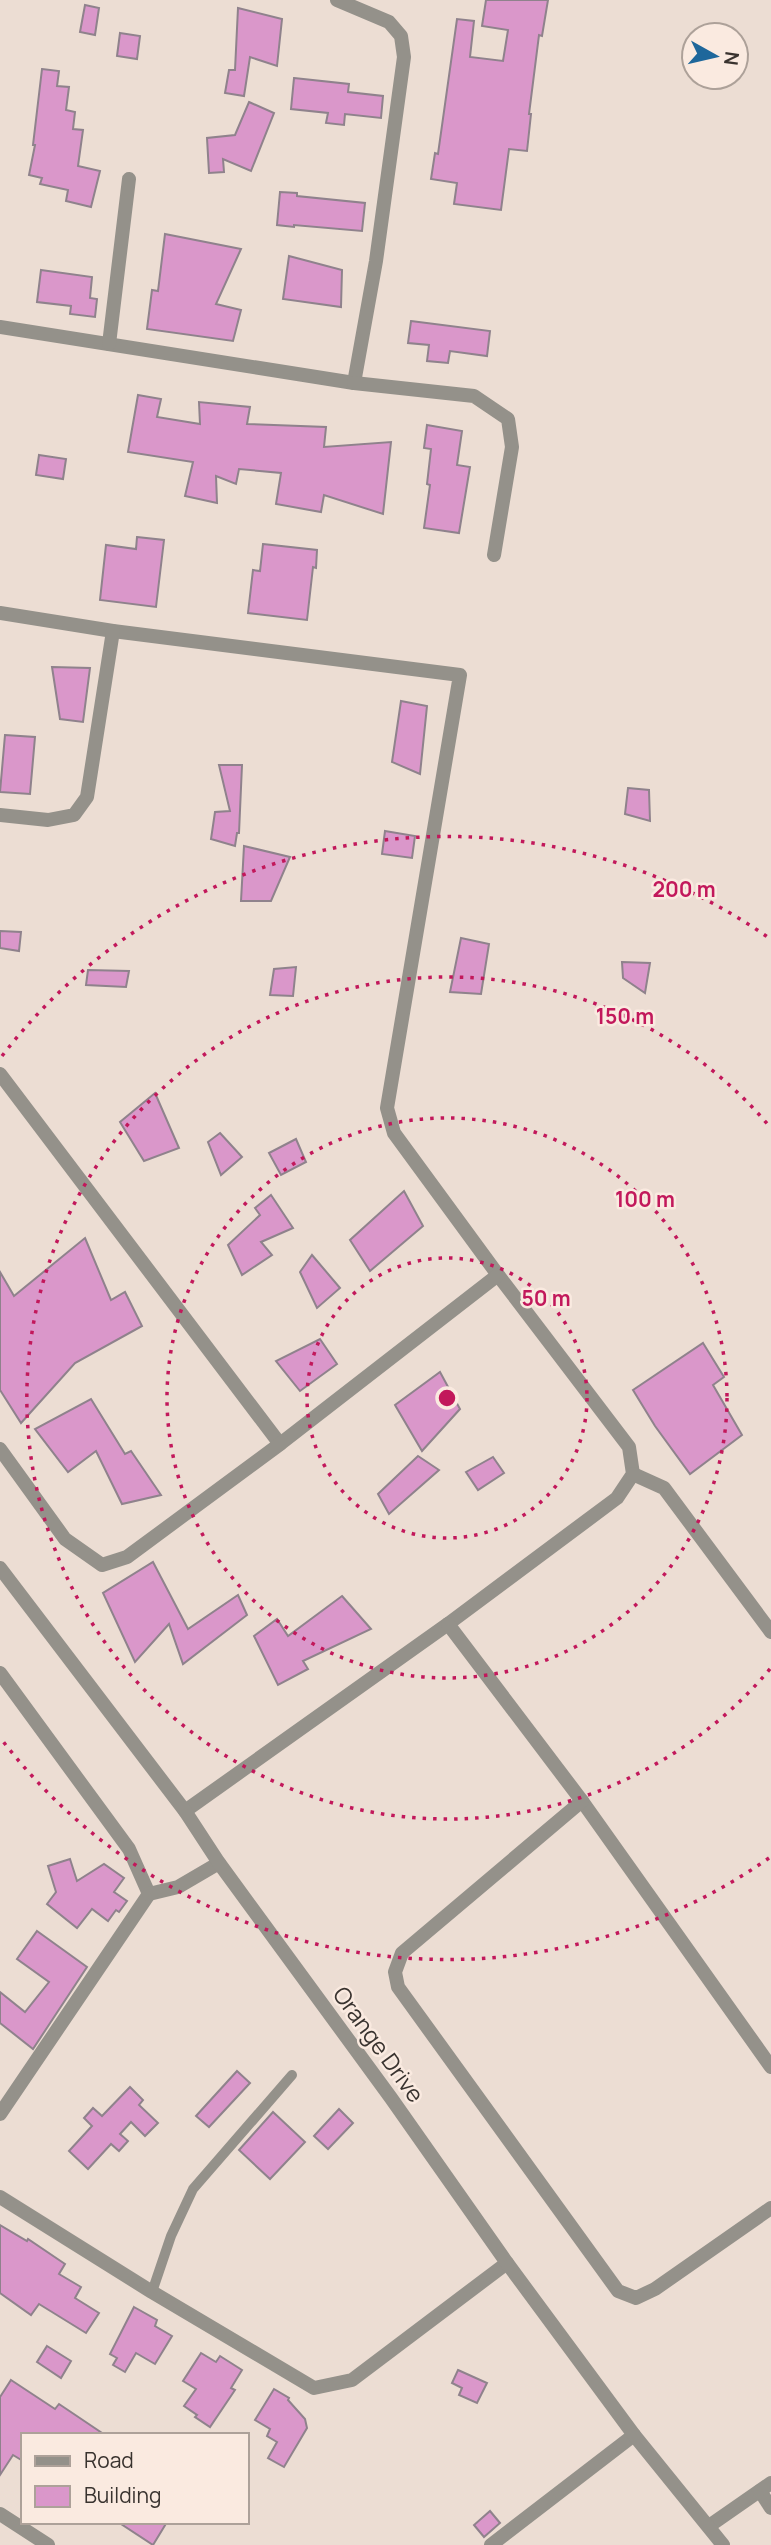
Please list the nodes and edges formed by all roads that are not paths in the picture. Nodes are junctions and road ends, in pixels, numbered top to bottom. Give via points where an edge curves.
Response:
1 (337, 0) edge
2 (129, 179) dead end
3 (0, 327) edge
4 (109, 344) junction
5 (354, 383) junction
6 (494, 555) dead end
7 (0, 613) edge
8 (113, 631) junction
9 (0, 815) edge
10 (0, 1074) edge
11 (498, 1275) junction
12 (280, 1444) junction
13 (0, 1449) edge
14 (633, 1474) junction
15 (0, 1568) edge
16 (448, 1624) junction
17 (771, 1632) edge
18 (0, 1673) edge
19 (582, 1801) junction
20 (185, 1811) junction
21 (219, 1863) junction
22 (149, 1894) junction
23 (771, 2067) edge
24 (292, 2076) dead end
25 (0, 2114) edge
26 (0, 2197) edge
27 (771, 2208) edge
28 (507, 2263) junction
29 (152, 2292) junction
30 (634, 2435) junction
31 (766, 2487) edge
32 (771, 2508) edge
33 (0, 2514) edge
34 (709, 2526) junction
35 (48, 2545) edge
36 (491, 2545) edge
37 (723, 2545) edge

1 - 5 street via 389,22 401,36 404,57
2 - 4 street
3 - 4 street
4 - 5 street
5 - 6 street via 474,396 509,419 512,447
7 - 8 street
8 - 9 street via 87,797 74,815 48,820
8 - 11 street via 460,675 387,1108 394,1133
10 - 12 street
11 - 12 street
11 - 14 street via 629,1447
12 - 13 street via 127,1557 102,1565 65,1539
14 - 16 street via 617,1499
14 - 17 street via 664,1488
15 - 20 street, Orange Drive
16 - 19 street
16 - 20 street
18 - 22 street via 129,1849
19 - 23 street
19 - 27 street via 402,1953 395,1972 398,1987 618,2291 636,2298 655,2289
20 - 21 street, Orange Drive
21 - 22 street via 178,1887
21 - 28 street, Orange Drive
22 - 25 street
24 - 29 lane via 193,2189
26 - 29 street
28 - 29 street via 352,2380 314,2388
28 - 30 street, Orange Drive
30 - 34 street, Orange Drive
30 - 36 street
31 - 32 street
31 - 34 street
33 - 35 street
34 - 37 street, Orange Drive

